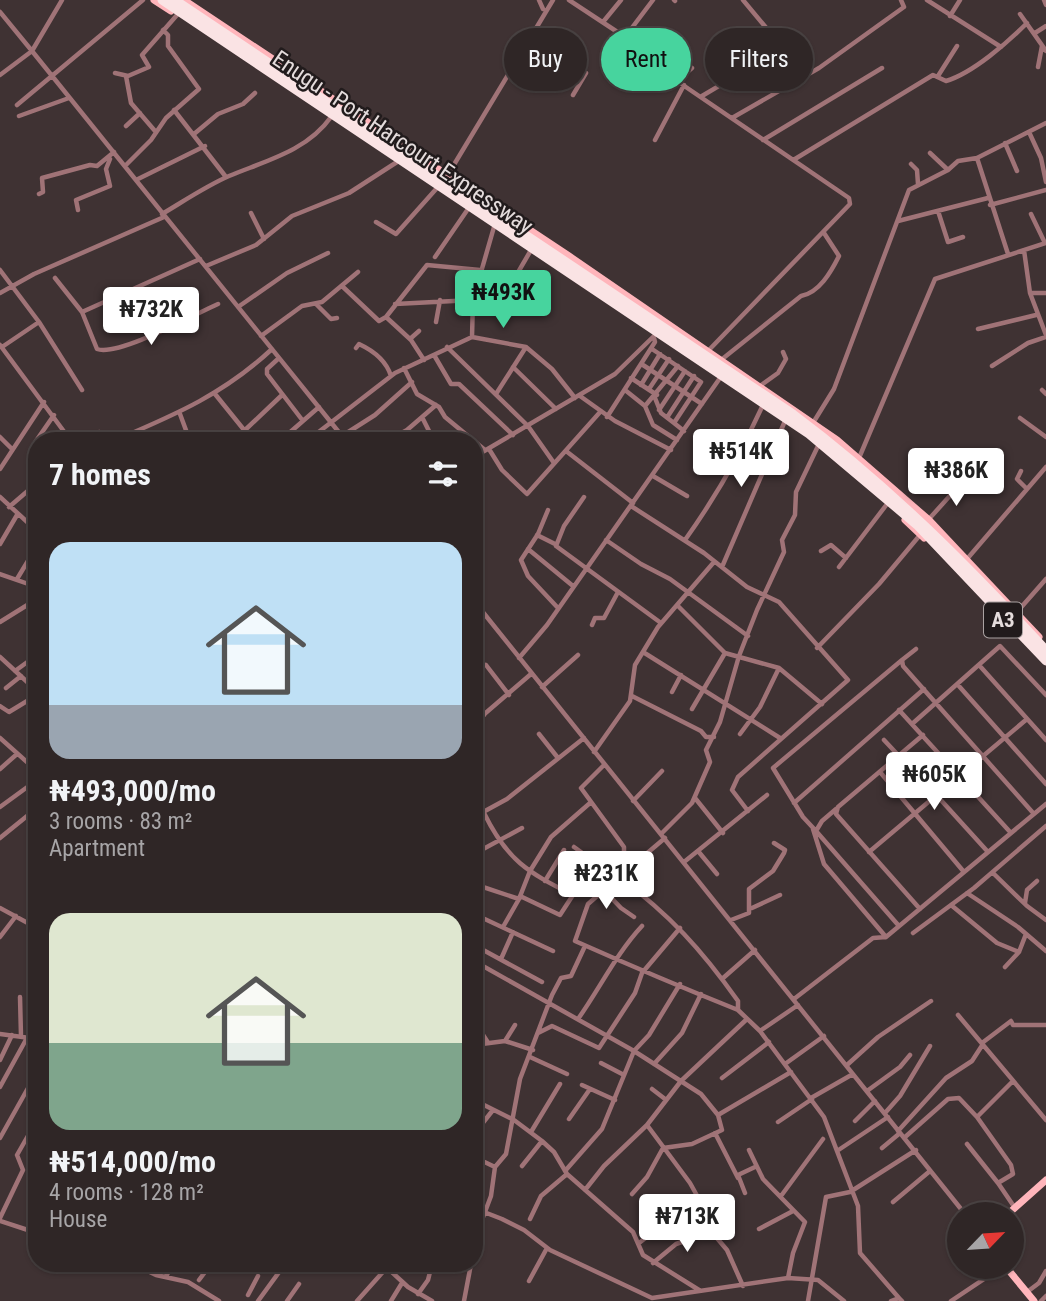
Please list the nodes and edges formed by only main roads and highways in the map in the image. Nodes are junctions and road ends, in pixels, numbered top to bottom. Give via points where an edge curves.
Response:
1 (154, 0) edge
2 (162, 0) edge
3 (175, 0) edge
4 (184, 0) edge
5 (966, 567) junction
6 (1046, 644) edge
7 (1046, 650) edge
8 (1046, 661) edge
9 (1046, 667) edge
10 (1046, 1180) edge
11 (1021, 1202) edge
12 (1015, 1279) edge
13 (1034, 1301) edge

1 - 5 main road, Enugu - Port Harcourt Expressway / A3 via 785,421 920,535
2 - 5 highway, Enugu - Port Harcourt Expressway / A3 via 791,420
3 - 5 highway, Enugu - Port Harcourt Expressway / A3 via 793,414 876,477
4 - 5 main road, Enugu - Port Harcourt Expressway / A3 via 813,423 929,520
5 - 6 main road, Enugu - Port Harcourt Expressway / A3
5 - 7 highway, Enugu - Port Harcourt Expressway
5 - 8 highway, Enugu - Port Harcourt Expressway
5 - 9 main road, Enugu - Port Harcourt Expressway / A3
10 - 11 main road
12 - 13 main road

